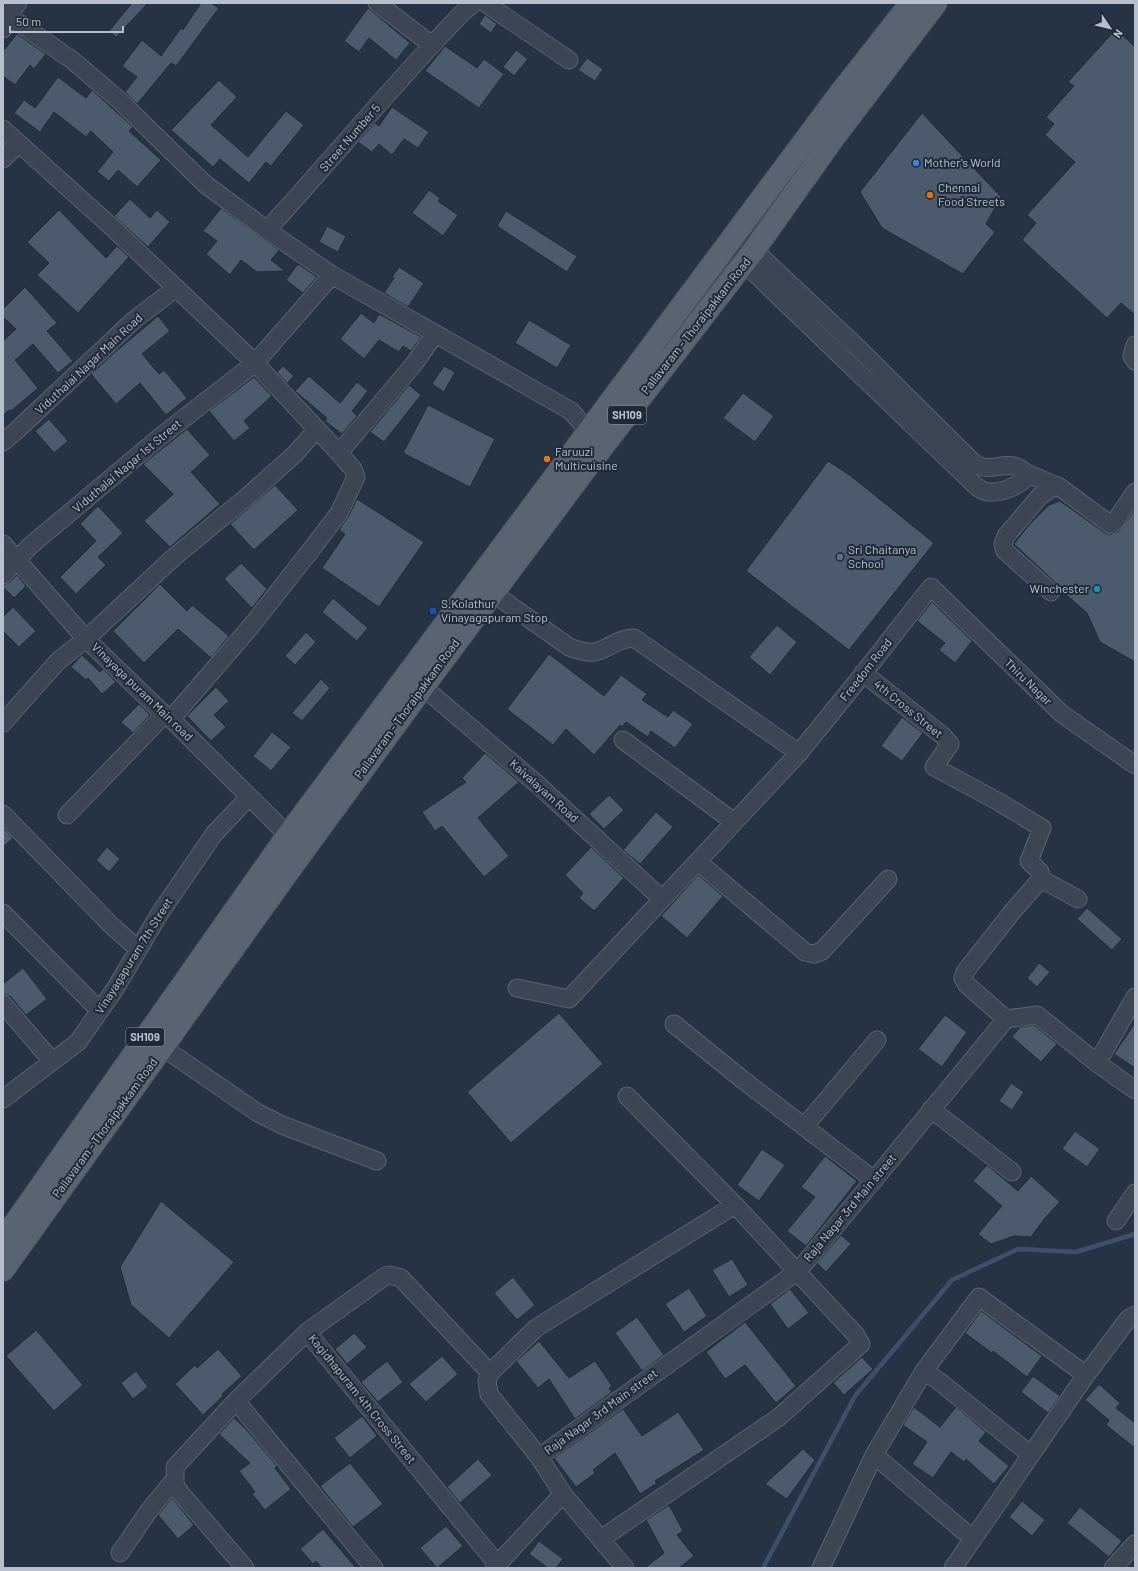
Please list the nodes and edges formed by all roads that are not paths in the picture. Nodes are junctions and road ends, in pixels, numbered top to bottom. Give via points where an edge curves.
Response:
1 (377, 3) edge
2 (474, 3) edge
3 (485, 3) edge
4 (910, 3) edge
5 (936, 3) edge
6 (8, 15) edge
7 (432, 45) junction
8 (569, 60) dead end
9 (3, 129) edge
10 (19, 143) junction
11 (3, 159) edge
12 (266, 230) junction
13 (749, 257) junction
14 (332, 274) junction
15 (176, 288) junction
16 (435, 334) junction
17 (1135, 345) edge
18 (1135, 361) edge
19 (255, 363) junction
20 (317, 428) junction
21 (588, 431) junction
22 (3, 442) edge
23 (339, 453) junction
24 (579, 461) junction
25 (1030, 474) junction
26 (1055, 486) junction
27 (1135, 492) edge
28 (3, 544) edge
29 (17, 559) junction
30 (3, 575) edge
31 (931, 587) joint
32 (1051, 592) dead end
33 (493, 593) junction
34 (86, 639) junction
35 (863, 673) junction
36 (423, 687) junction
37 (168, 717) junction
38 (3, 723) edge
39 (623, 740) dead end
40 (799, 753) junction
41 (1135, 765) edge
42 (249, 797) junction
43 (3, 814) edge
44 (68, 815) dead end
45 (734, 822) junction
46 (288, 835) junction
47 (305, 848) junction
48 (698, 862) junction
49 (888, 879) dead end
50 (1041, 879) junction
51 (662, 899) junction
52 (1078, 899) dead end
53 (3, 913) edge
54 (138, 949) junction
55 (517, 988) dead end
56 (1135, 997) edge
57 (3, 1004) edge
58 (100, 1011) junction
59 (1006, 1019) junction
60 (674, 1024) dead end
61 (877, 1040) dead end
62 (162, 1047) junction
63 (52, 1061) junction
64 (1097, 1063) junction
65 (1135, 1090) edge
66 (626, 1096) dead end
67 (3, 1098) edge
68 (931, 1109) junction
69 (804, 1127) junction
70 (377, 1161) dead end
71 (1012, 1172) dead end
72 (874, 1180) junction
73 (1135, 1193) edge
74 (735, 1205) junction
75 (1116, 1221) dead end
76 (3, 1240) edge
77 (3, 1270) edge
78 (798, 1271) junction
79 (1135, 1315) edge
80 (307, 1332) junction
81 (924, 1371) junction
82 (490, 1373) junction
83 (1086, 1375) junction
84 (236, 1401) junction
85 (874, 1455) junction
86 (1031, 1455) junction
87 (539, 1457) junction
88 (175, 1479) junction
89 (563, 1494) junction
90 (601, 1539) junction
91 (973, 1539) junction
92 (1135, 1544) edge
93 (120, 1553) dead end
94 (367, 1565) edge
95 (495, 1566) edge
96 (623, 1567) edge
97 (244, 1568) edge
98 (821, 1568) edge
99 (953, 1568) edge
100 (1113, 1568) edge

1 - 7 street
2 - 7 street, Street Number 5
3 - 8 street
4 - 21 main road, Pallavaram - Thoraipakkam Road / SH109
5 - 13 main road, Pallavaram - Thoraipakkam Road / SH109 via 835,136
6 - 12 street via 72,60 118,98 205,184
7 - 12 street, Street Number 5
9 - 10 street
10 - 11 street
10 - 15 street
12 - 14 street
13 - 24 main road, Pallavaram - Thoraipakkam Road / SH109
13 - 25 street via 858,348 974,463 987,469 1013,466 1022,468
13 - 25 street via 977,487 987,492 995,492 1021,483
14 - 16 street
14 - 19 street, Viduthalai Nagar 1st Street
15 - 19 street
15 - 22 street, Viduthalai Nagar Main Road via 134,320
16 - 21 street via 571,411
16 - 23 street via 414,364
17 - 18 street via 1132,356
19 - 20 street
19 - 29 street, Viduthalai Nagar 1st Street via 160,437
20 - 23 street
20 - 34 street via 295,454 173,558
21 - 24 main road, Pallavaram - Thoraipakkam Road / SH109
23 - 37 street via 353,469 356,478 339,512 252,625
24 - 33 main road, Pallavaram - Thoraipakkam Road / SH109
24 - 46 main road, Pallavaram - Thoraipakkam Road / SH109
25 - 26 street
26 - 27 street via 1112,525
26 - 32 street via 1040,496 1006,536 1003,544 1004,551
28 - 29 street, Vinayaga puram Main road
29 - 30 street, Viduthalai Nagar 1st Street
29 - 34 street, Vinayaga puram Main road
31 - 35 street, Freedom Road
31 - 41 street, Thiru Nagar via 1062,714
33 - 36 main road, Pallavaram - Thoraipakkam Road / SH109
33 - 40 street via 569,647 595,652 625,638 634,638
34 - 37 street, Vinayaga puram Main road
34 - 38 street via 58,660
35 - 40 street, Freedom Road
35 - 50 street, 4th Cross Street via 944,736 950,744 934,767 1042,828 1029,860 1040,872
36 - 47 main road, Pallavaram - Thoraipakkam Road / SH109
36 - 51 street, Kaivalayam Road via 537,784
37 - 42 street, Vinayaga puram Main road
37 - 44 street via 161,718
39 - 45 street
40 - 45 street, Freedom Road
42 - 46 street, Vinayaga puram Main road
42 - 54 street, Vinayagapuram 7th Street via 214,834
43 - 54 street via 111,925
45 - 48 street, Freedom Road
46 - 47 street, Vinayaga puram Main road
46 - 76 main road, Pallavaram - Thoraipakkam Road / SH109
47 - 62 main road, Pallavaram - Thoraipakkam Road / SH109
48 - 49 street via 804,952 814,954 822,951
48 - 51 street, Freedom Road
50 - 52 street
50 - 59 street via 1012,912 962,978
51 - 55 street, Freedom Road via 569,999
53 - 58 street
54 - 58 street, Vinayagapuram 7th Street
56 - 64 street
57 - 63 street
58 - 63 street, Vinayagapuram 7th Street via 78,1042
59 - 64 street via 1037,1015
59 - 68 street, Raja Nagar 3rd Main street
60 - 69 street
61 - 69 street
62 - 70 street via 264,1116
62 - 77 main road, Pallavaram - Thoraipakkam Road / SH109
63 - 67 street, Vinayagapuram 7th Street
64 - 65 street
66 - 74 street
68 - 71 street
68 - 72 street, Raja Nagar 3rd Main street
69 - 72 street
72 - 78 street, Raja Nagar 3rd Main street
73 - 75 street
74 - 78 street
74 - 82 street via 536,1328
78 - 87 street, Raja Nagar 3rd Main street
78 - 90 street via 861,1344 778,1418
79 - 83 street via 1128,1319
80 - 82 street via 389,1275 401,1278
80 - 84 street, Kagidhapuram 4th Cross Street
80 - 95 street, Kagidhapuram 4th Cross Street
81 - 83 street via 979,1297
81 - 85 street
81 - 86 street
82 - 87 street via 487,1381 488,1394
83 - 86 street
84 - 88 street, Kagidhapuram 4th Cross Street via 175,1467
84 - 94 street
85 - 91 street
85 - 98 street
86 - 91 street
87 - 89 street
88 - 93 street, Kagidhapuram 4th Cross Street
88 - 97 street via 177,1489
89 - 90 street
89 - 95 street
90 - 96 street
91 - 99 street
92 - 100 street

